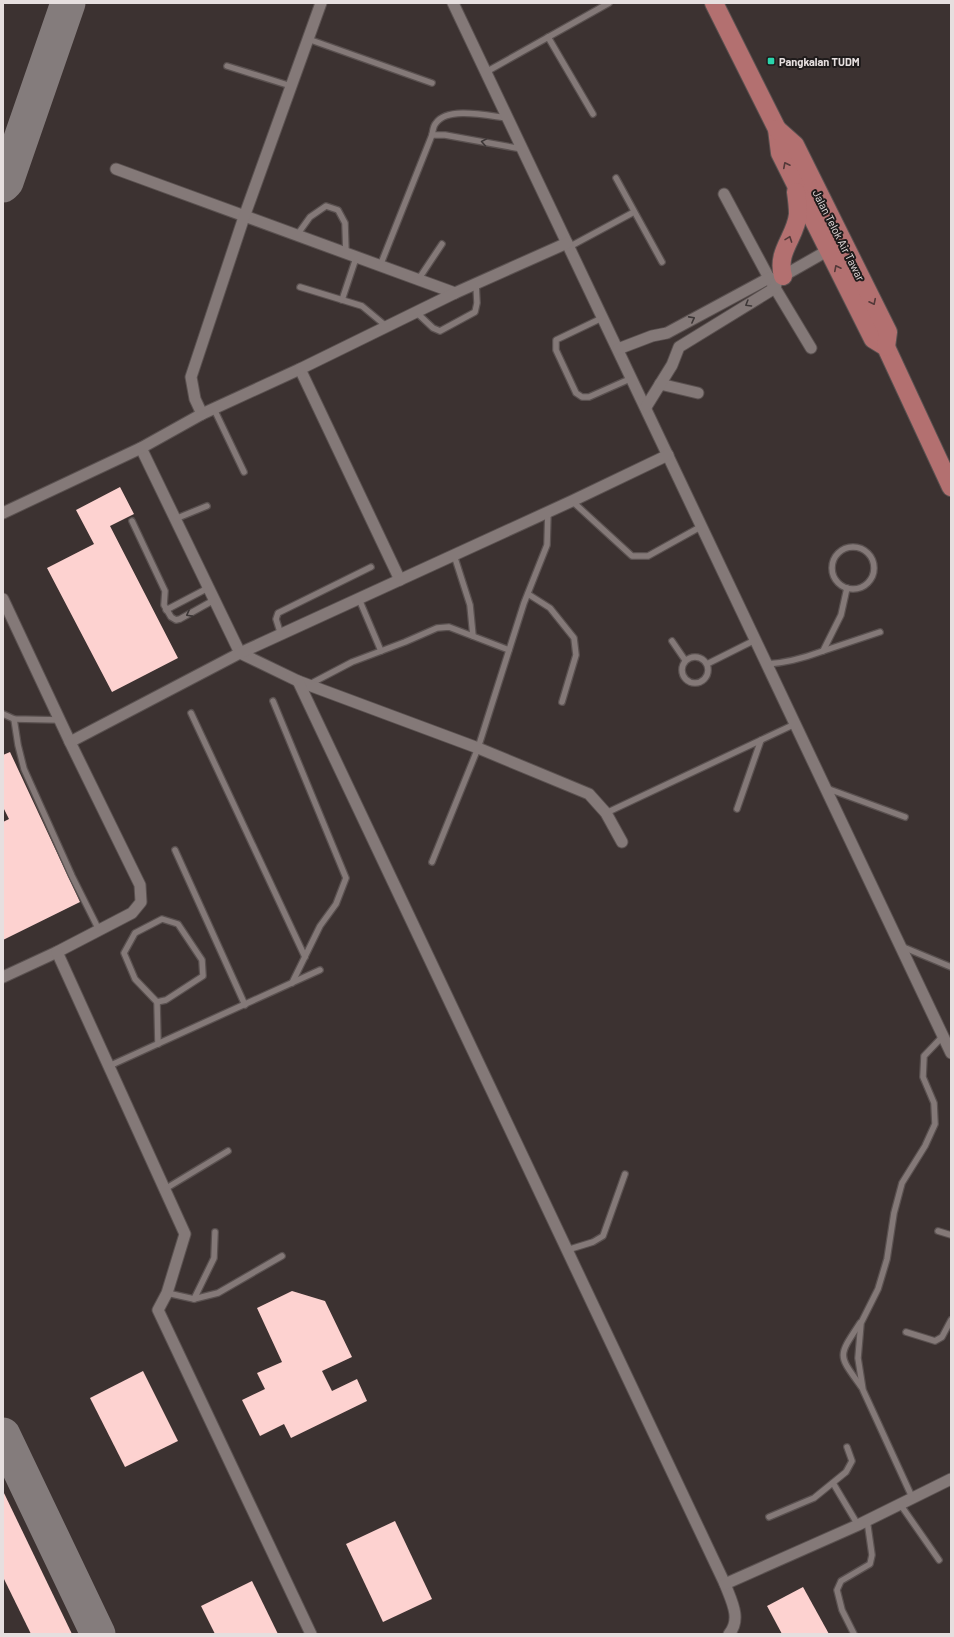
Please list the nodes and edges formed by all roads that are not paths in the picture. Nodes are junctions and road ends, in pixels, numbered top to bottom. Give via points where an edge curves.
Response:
1 (320, 3) edge
2 (453, 3) edge
3 (609, 3) edge
4 (714, 3) edge
5 (548, 37) junction
6 (308, 39) junction
7 (228, 66) dead end
8 (486, 72) junction
9 (432, 83) dead end
10 (291, 86) junction
11 (593, 114) dead end
12 (508, 118) junction
13 (777, 129) junction
14 (432, 135) junction
15 (522, 149) junction
16 (116, 169) dead end
17 (616, 178) dead end
18 (795, 184) junction
19 (724, 194) dead end
20 (634, 212) junction
21 (244, 216) junction
22 (297, 236) junction
23 (442, 244) dead end
24 (568, 245) junction
25 (836, 246) junction
26 (351, 256) junction
27 (662, 262) dead end
28 (380, 266) junction
29 (418, 280) junction
30 (776, 281) junction
31 (476, 283) junction
32 (300, 287) dead end
33 (455, 293) junction
34 (342, 300) junction
35 (416, 312) junction
36 (602, 318) junction
37 (387, 327) junction
38 (668, 333) junction
39 (679, 346) junction
40 (811, 348) dead end
41 (618, 350) junction
42 (300, 369) junction
43 (632, 378) junction
44 (660, 384) junction
45 (698, 393) dead end
46 (646, 407) junction
47 (214, 409) junction
48 (202, 414) junction
49 (141, 448) junction
50 (668, 454) junction
51 (244, 472) dead end
52 (951, 487) edge
53 (572, 501) junction
54 (207, 506) dead end
55 (548, 512) junction
56 (3, 513) edge
57 (175, 519) junction
58 (132, 521) dead end
59 (702, 526) junction
60 (454, 555) junction
61 (371, 568) dead end
62 (400, 580) junction
63 (208, 588) junction
64 (847, 588) junction
65 (528, 594) junction
66 (3, 599) edge
67 (359, 599) junction
68 (214, 600) junction
69 (166, 610) junction
70 (880, 632) dead end
71 (281, 635) junction
72 (473, 636) junction
73 (755, 640) junction
74 (672, 641) dead end
75 (510, 650) junction
76 (381, 651) junction
77 (824, 651) junction
78 (240, 654) junction
79 (685, 660) junction
80 (707, 664) junction
81 (767, 664) junction
82 (303, 683) junction
83 (273, 701) dead end
84 (562, 702) dead end
85 (191, 713) dead end
86 (3, 714) edge
87 (14, 718) junction
88 (60, 720) junction
89 (795, 724) junction
90 (761, 740) junction
91 (70, 742) junction
92 (478, 748) junction
93 (826, 788) junction
94 (737, 809) dead end
95 (606, 814) junction
96 (906, 817) dead end
97 (622, 842) dead end
98 (175, 850) dead end
99 (432, 862) dead end
100 (99, 930) junction
101 (901, 946) junction
102 (57, 952) junction
103 (304, 957) junction
104 (951, 967) edge
105 (320, 970) dead end
106 (3, 977) edge
107 (292, 983) junction
108 (157, 1002) junction
109 (245, 1005) junction
110 (943, 1036) junction
111 (158, 1044) junction
112 (951, 1053) edge
113 (109, 1066) junction
114 (228, 1151) dead end
115 (625, 1174) dead end
116 (165, 1189) junction
117 (938, 1231) dead end
118 (215, 1232) dead end
119 (951, 1235) edge
120 (567, 1250) junction
121 (282, 1256) dead end
122 (167, 1293) junction
123 (194, 1299) junction
124 (951, 1320) edge
125 (861, 1323) junction
126 (906, 1332) dead end
127 (863, 1390) junction
128 (847, 1447) dead end
129 (951, 1479) edge
130 (833, 1483) junction
131 (912, 1497) junction
132 (900, 1504) junction
133 (769, 1517) dead end
134 (863, 1522) junction
135 (939, 1560) dead end
136 (725, 1584) junction
137 (311, 1634) edge
138 (729, 1634) edge
139 (854, 1634) edge

1 - 6 street
2 - 8 street
3 - 5 lane
4 - 13 main road, Jalan Telok Air Tawar
5 - 8 lane
5 - 11 lane
6 - 9 lane
6 - 10 street
7 - 10 lane
8 - 12 street
10 - 21 street
12 - 14 lane via 454,113 443,116 435,123
12 - 15 street
18 -> 13 main road, Jalan Telok Air Tawar via 780,153
13 - 25 main road, Jalan Telok Air Tawar via 795,145
15 -> 14 lane
14 - 28 lane
15 - 24 street
16 - 21 street
17 - 20 lane
18 - 25 main road, Jalan Telok Air Tawar
30 -> 18 main road via 781,259 798,215
19 - 30 street
20 - 24 lane
20 - 27 lane
21 - 22 street
21 - 48 street via 191,377 195,399
22 - 26 street
22 - 26 lane via 310,217 326,206 338,210 345,223
23 - 29 lane
24 - 31 street
24 - 36 street
25 - 30 street
25 - 52 main road, Jalan Telok Air Tawar via 888,332 886,347
26 - 28 street
26 - 34 lane
28 - 29 street
29 - 33 street
38 -> 30 street
30 -> 39 street
30 - 40 street
31 - 33 street
31 - 35 lane via 475,312 467,318 440,331
32 - 34 lane
33 - 35 street
34 - 37 lane via 362,306
35 - 37 street
36 - 41 street
36 - 43 lane via 556,340 556,350 576,393 582,397 589,397
37 - 42 street
38 - 39 street via 676,339
38 - 41 street via 652,336
39 - 44 street via 672,365
41 - 43 street
42 - 47 street
42 - 62 street
43 - 46 street
44 - 45 street
44 - 46 street
46 - 50 street
47 - 48 street
47 - 51 lane
48 - 49 street
49 - 56 street
49 - 57 street
50 - 53 street
50 - 59 street
53 - 55 street
53 - 59 lane via 632,556 648,556
54 - 57 lane
55 - 60 street
55 - 65 lane via 547,545
57 - 63 street
58 - 69 lane via 165,591
59 - 73 street
60 - 62 street
60 - 72 lane via 470,605
61 - 71 lane via 278,613 276,619
62 - 67 street
63 - 68 street
63 - 69 lane
64 - 64 lane via 834,577 833,560 840,550 852,546 864,549 872,558 874,570 869,581 860,588
64 - 77 lane via 841,616
65 - 75 lane
65 - 84 lane via 550,608 574,638 576,655
66 - 88 street
67 - 71 street
67 - 76 lane
68 -> 69 lane via 176,620
68 - 78 street
70 - 77 lane
71 - 78 street
72 - 75 lane
72 - 76 lane via 449,627 437,628
73 - 80 lane
73 - 81 street
74 - 79 lane
75 - 92 lane
76 - 82 lane
77 - 81 lane via 802,659
78 - 82 street
78 - 91 street
79 - 80 lane via 697,656
79 - 80 lane via 681,668 683,676 689,682 697,683 704,680 708,672
81 - 89 street
82 - 92 street
82 - 120 street
83 - 103 lane via 346,878 336,904 320,926
85 - 103 lane
86 - 87 lane
87 - 88 lane
87 - 100 lane via 24,769
88 - 91 street
89 - 90 lane
89 - 93 street
90 - 94 lane
90 - 95 lane
91 - 100 street via 140,885 141,902 132,913
92 - 95 street via 589,794
92 - 99 lane
93 - 96 lane
93 - 101 street
95 - 97 street
98 - 109 lane
100 - 102 street
101 - 104 lane
101 - 110 street
102 - 106 street
102 - 113 street
103 - 107 lane
105 - 107 lane
107 - 109 lane
108 - 108 lane via 166,1000 203,976 202,960 178,924 162,918 134,933 124,953 135,980
108 - 111 lane
109 - 111 lane
110 - 112 street
110 - 125 lane via 924,1056 923,1077 934,1103 935,1124 925,1146 902,1183 887,1259 878,1289
111 - 113 lane
113 - 116 street
114 - 116 lane
115 - 120 lane via 603,1236
116 - 122 street via 186,1234
117 - 119 lane
118 - 123 lane via 214,1258
120 - 136 street
121 - 123 lane via 218,1293
122 - 123 lane
122 - 137 street via 158,1310
124 - 126 lane via 942,1337 935,1341
125 - 127 lane via 858,1358
125 - 127 lane via 844,1348 843,1361
127 - 131 lane
128 - 130 lane via 852,1461 846,1472
129 - 131 street
130 - 133 lane via 814,1498
130 - 134 lane
131 - 132 street
132 - 134 street
132 - 135 lane
134 - 136 street
134 - 139 lane via 872,1555 870,1564 841,1581 837,1590 842,1610
136 - 138 street via 736,1612

